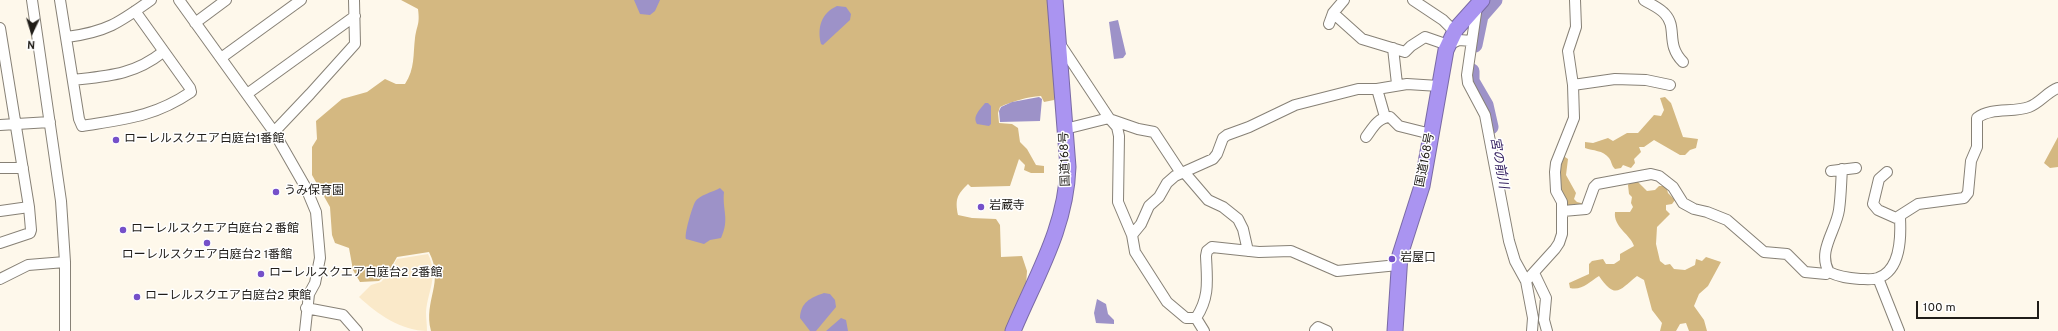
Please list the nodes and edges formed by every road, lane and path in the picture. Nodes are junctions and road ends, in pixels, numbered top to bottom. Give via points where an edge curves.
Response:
1 (32, 0) edge
2 (60, 0) edge
3 (151, 0) edge
4 (179, 0) edge
5 (226, 0) edge
6 (301, 0) edge
7 (354, 0) edge
8 (1055, 0) edge
9 (1344, 0) edge
10 (1413, 0) edge
11 (1575, 0) edge
12 (1644, 0) edge
13 (1480, 2) edge
14 (135, 11) junction
15 (1333, 13) junction
16 (355, 16) junction
17 (195, 23) junction
18 (1329, 24) dead end
19 (0, 28) edge
20 (67, 37) junction
21 (1451, 38) junction
22 (1058, 41) junction
23 (1472, 41) junction
24 (1393, 48) junction
25 (163, 52) junction
26 (221, 58) junction
27 (1683, 62) dead end
28 (73, 80) junction
29 (1397, 84) junction
30 (1670, 85) dead end
31 (1439, 86) junction
32 (1573, 86) junction
33 (2058, 88) edge
34 (1377, 89) junction
35 (246, 94) junction
36 (1385, 117) junction
37 (1110, 118) junction
38 (50, 122) junction
39 (0, 124) edge
40 (16, 124) junction
41 (1065, 129) junction
42 (274, 132) junction
43 (1431, 134) junction
44 (1366, 137) dead end
45 (0, 168) edge
46 (23, 168) junction
47 (1856, 168) dead end
48 (1842, 169) junction
49 (1831, 171) dead end
50 (1887, 172) dead end
51 (1182, 173) junction
52 (29, 207) junction
53 (0, 211) edge
54 (1563, 211) junction
55 (1900, 218) junction
56 (1132, 235) junction
57 (0, 243) edge
58 (1248, 251) junction
59 (65, 262) junction
60 (1398, 265) junction
61 (1829, 272) junction
62 (1534, 273) junction
63 (0, 278) edge
64 (1878, 278) junction
65 (1526, 281) junction
66 (306, 308) junction
67 (1196, 318) junction
68 (350, 326) edge
69 (65, 331) edge
70 (305, 331) edge
71 (357, 331) edge
72 (1013, 331) edge
73 (1204, 331) edge
74 (1316, 331) edge
75 (1327, 331) edge
76 (1394, 331) edge
77 (1532, 331) edge
78 (1547, 331) edge
79 (1899, 331) edge

1 - 38 street
2 - 20 street
3 - 14 street
4 - 17 street
5 - 17 street
6 - 26 street
7 - 16 street
8 - 22 highway, 国道168号
9 - 15 street
10 - 21 street via 1443,20
11 - 32 street via 1576,27 1568,51
12 - 27 street via 1665,13 1669,19 1672,45 1676,55
13 - 21 highway, 国道168号
13 - 23 street
14 - 20 street via 102,30
14 - 25 street
15 - 18 street
15 - 24 street via 1362,39
16 - 35 street
16 - 42 street via 355,44
17 - 26 street
19 - 40 street
20 - 28 street
21 - 23 street
21 - 24 street via 1426,37 1405,52
21 - 31 highway, 国道168号 via 1442,64
22 - 37 street
22 - 41 highway, 国道168号
23 - 65 street via 1468,83 1485,115 1509,241 1515,261
24 - 29 street
25 - 28 street via 152,61 120,74 105,78
25 - 28 street via 191,92 158,111 139,117 82,126
26 - 35 street
29 - 31 street
29 - 34 street
30 - 32 street via 1646,80 1615,79
31 - 43 highway, 国道168号
32 - 54 street via 1574,118 1554,172 1556,191 1562,202
33 - 55 street via 2028,107 1985,114 1977,118 1977,147 1971,161 1967,196 1918,204
34 - 36 street
34 - 51 street via 1358,89 1295,105 1227,135 1213,159
35 - 42 street
36 - 43 street via 1390,117 1399,126
36 - 44 street via 1379,120
37 - 41 street
37 - 51 street via 1154,132
37 - 56 street via 1117,127 1120,146 1116,194
38 - 40 street
38 - 59 street via 61,201
39 - 40 street
40 - 46 street
41 - 72 highway, 国道168号 via 1068,167 1063,210 1056,234
42 - 66 street via 306,188 316,212 320,258
43 - 60 highway, 国道168号 via 1422,186
45 - 46 street
46 - 52 street
47 - 48 street
48 - 49 street
48 - 61 street via 1837,219 1825,250
50 - 55 street via 1880,179 1873,204 1878,210 1893,218
51 - 56 street via 1167,184 1159,197 1149,206 1141,224
51 - 58 street via 1208,200 1223,207 1238,219
52 - 53 street
52 - 57 street via 30,232
54 - 61 street via 1586,210 1597,184 1651,174 1659,176 1673,187 1683,203 1727,220 1764,252 1788,254 1805,272
54 - 62 street via 1559,243
55 - 64 street via 1900,244 1897,255 1890,269
56 - 67 street via 1135,252 1166,302 1186,318
58 - 60 street via 1291,251 1337,271
58 - 67 street via 1212,248 1207,251 1206,298
59 - 63 street via 28,265
59 - 69 street
60 - 76 highway, 国道168号
61 - 64 street via 1853,278
62 - 65 street
62 - 78 street via 1546,298 1544,320
64 - 79 street
65 - 77 street via 1533,318
66 - 68 street via 343,315
66 - 70 street
67 - 73 street
68 - 71 street
74 - 75 street via 1318,327

